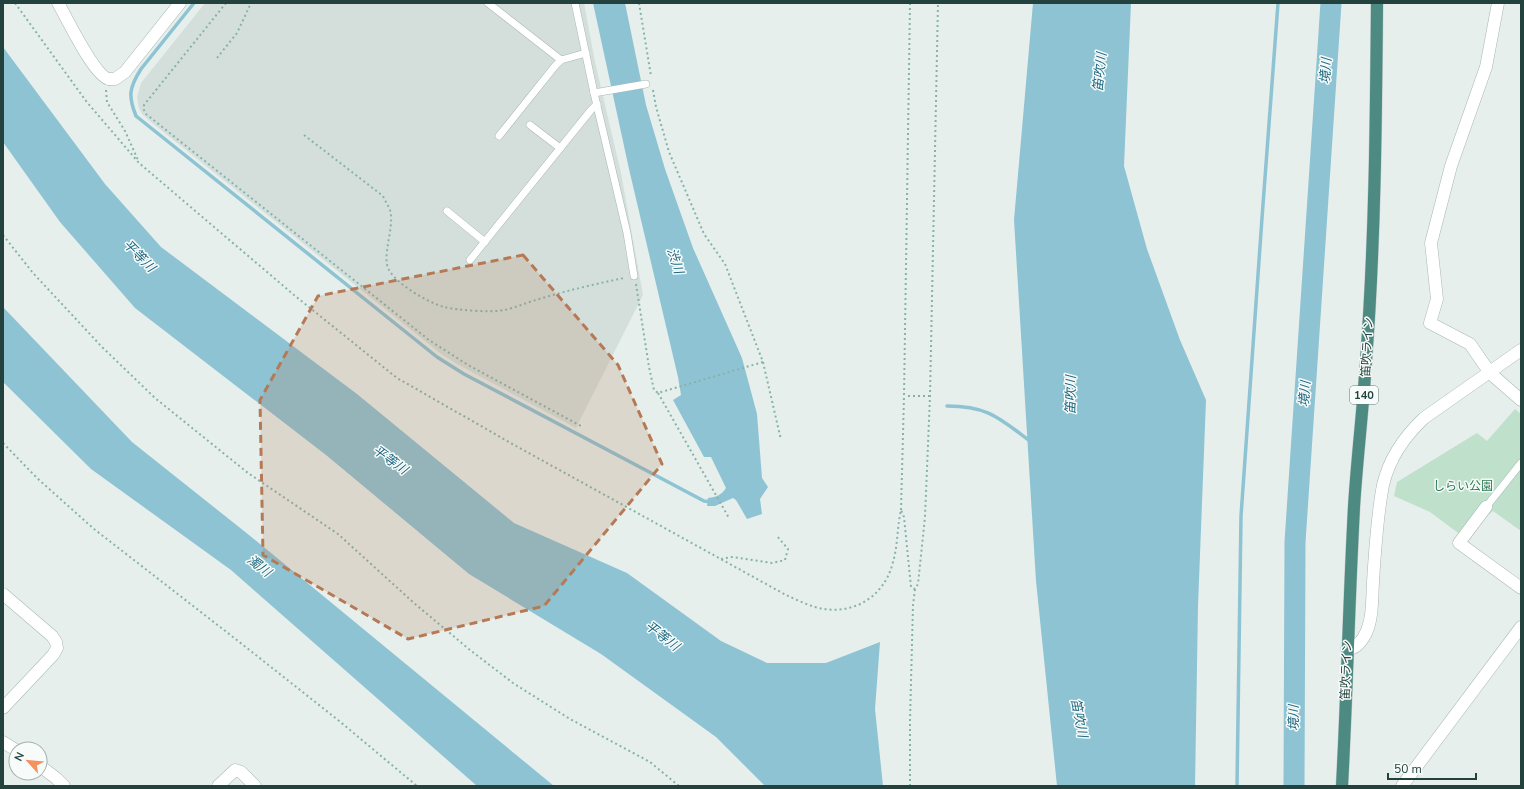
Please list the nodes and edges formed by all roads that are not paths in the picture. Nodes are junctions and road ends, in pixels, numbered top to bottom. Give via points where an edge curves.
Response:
1 (58, 3) edge
2 (180, 3) edge
3 (488, 3) edge
4 (575, 3) edge
5 (1377, 3) edge
6 (1498, 3) edge
7 (586, 53) junction
8 (561, 60) junction
9 (649, 83) road end
10 (597, 92) junction
11 (597, 104) junction
12 (530, 126) dead end
13 (499, 136) dead end
14 (560, 148) junction
15 (447, 211) dead end
16 (485, 242) junction
17 (470, 260) dead end
18 (634, 276) road end
19 (1521, 350) edge
20 (1490, 373) junction
21 (1521, 400) edge
22 (1521, 463) edge
23 (1486, 507) joint
24 (1521, 588) edge
25 (3, 594) edge
26 (1521, 627) edge
27 (1347, 649) junction
28 (3, 708) edge
29 (48, 772) edge
30 (64, 786) edge
31 (218, 786) edge
32 (255, 786) edge
33 (1342, 786) edge
34 (1402, 786) edge

1 - 2 street via 93,66 104,78 109,79 115,79 125,72
3 - 8 lane
4 - 7 lane
5 - 27 highway, 笛吹ライン / 140 via 1373,233 1366,361 1354,500
6 - 20 street via 1486,67 1451,166 1431,243 1437,299 1430,323 1470,344
7 - 8 lane
7 - 10 lane
8 - 13 lane
9 - 10 lane
10 - 11 lane
11 - 14 lane
11 - 18 lane via 628,233
12 - 14 lane
14 - 16 lane
15 - 16 lane
16 - 17 lane
19 - 20 street
20 - 21 street
20 - 27 street via 1424,418 1414,427 1394,456 1384,484 1375,553 1371,613 1366,632 1359,644
22 - 23 lane
23 - 24 street via 1459,543
25 - 28 street via 52,636 57,648
26 - 34 street
27 - 33 highway, 笛吹ライン / 140
29 - 30 street
31 - 32 street via 235,770 241,772

